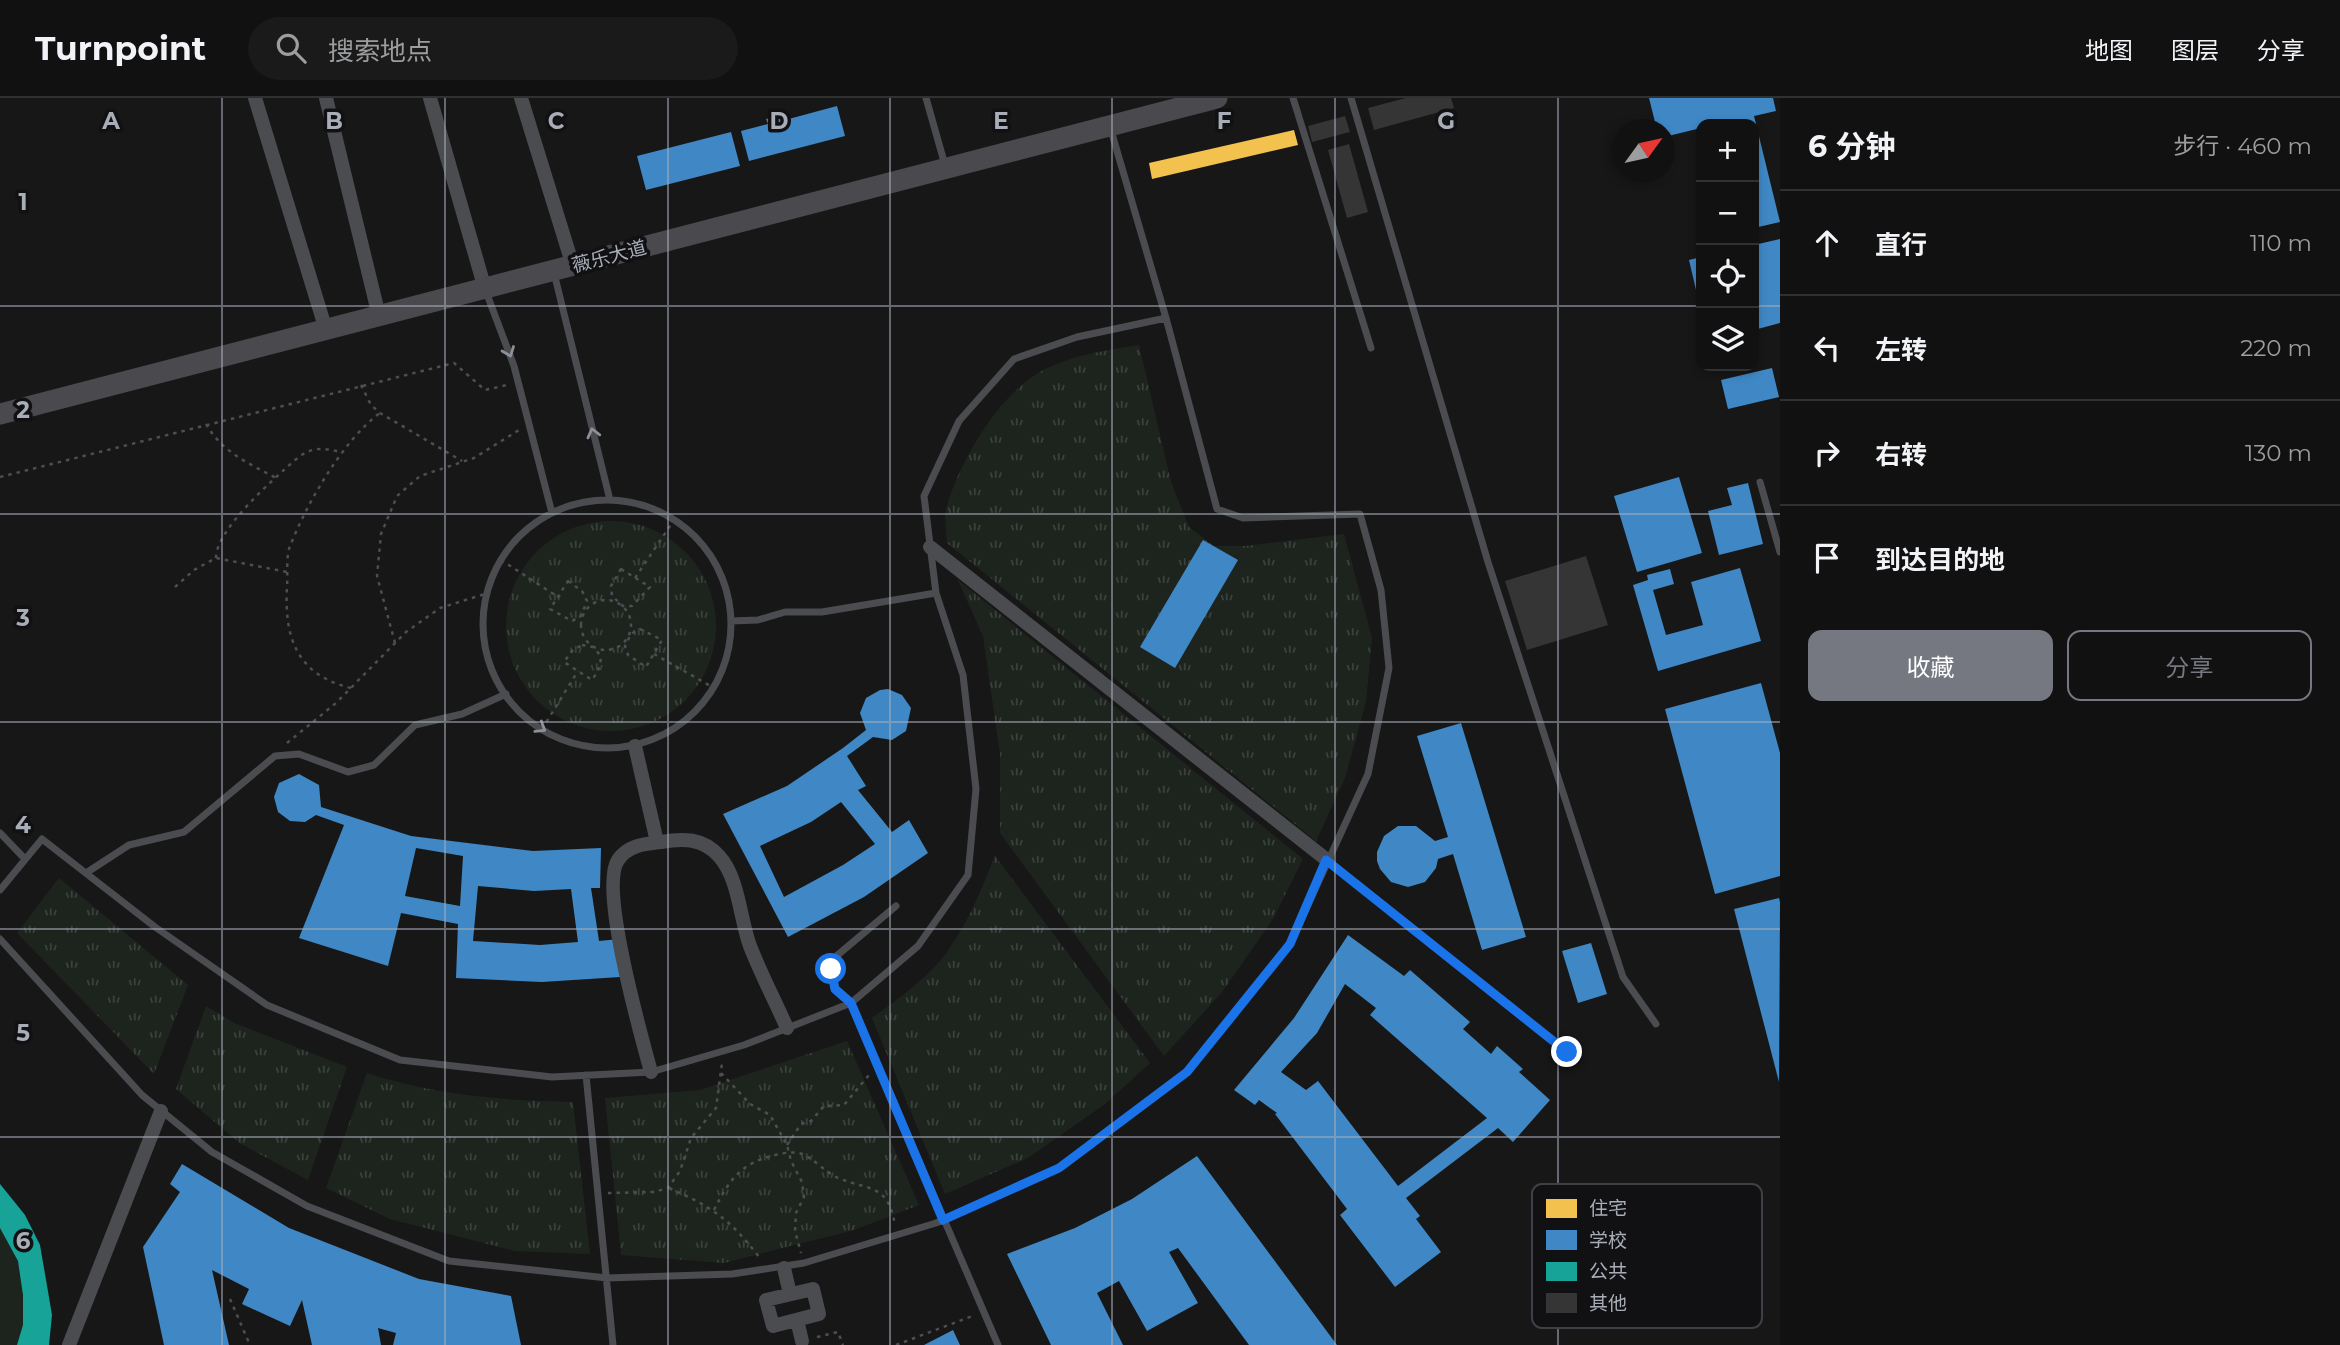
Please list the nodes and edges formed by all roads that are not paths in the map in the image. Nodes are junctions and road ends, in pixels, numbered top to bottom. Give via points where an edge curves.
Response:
1 (255, 98) edge
2 (326, 98) edge
3 (430, 98) edge
4 (521, 98) edge
5 (926, 98) edge
6 (1217, 98) edge
7 (1293, 98) edge
8 (1351, 98) edge
9 (1110, 126) junction
10 (946, 169) junction
11 (563, 268) junction
12 (485, 289) junction
13 (379, 316) junction
14 (1166, 318) junction
15 (326, 330) junction
16 (1371, 348) dead end
17 (0, 414) edge
18 (1760, 482) dead end
19 (610, 500) junction
20 (552, 513) junction
21 (930, 547) junction
22 (1780, 552) edge
23 (936, 593) junction
24 (731, 621) junction
25 (506, 694) junction
26 (635, 746) junction
27 (0, 833) edge
28 (657, 842) junction
29 (25, 859) junction
30 (1326, 860) junction
31 (86, 873) junction
32 (0, 890) edge
33 (896, 906) dead end
34 (0, 939) edge
35 (851, 1003) junction
36 (1656, 1024) dead end
37 (787, 1028) junction
38 (1567, 1052) dead end
39 (651, 1072) junction
40 (586, 1075) junction
41 (161, 1111) junction
42 (943, 1220) junction
43 (777, 1269) junction
44 (607, 1278) junction
45 (790, 1294) junction
46 (797, 1320) junction
47 (802, 1341) dead end
48 (69, 1345) edge
49 (613, 1345) edge
50 (998, 1345) edge

1 - 15 street
2 - 13 street
3 - 12 street
4 - 11 street
5 - 10 lane
6 - 9 main road, 薇乐大道
7 - 16 lane
8 - 36 lane via 1488,562 1623,977
9 - 10 main road, 薇乐大道
9 - 14 lane
10 - 11 main road, 薇乐大道
11 - 12 main road, 薇乐大道
19 -> 11 lane
12 - 13 main road, 薇乐大道
12 -> 20 lane via 518,383
13 - 15 main road, 薇乐大道
14 - 21 lane via 1077,337 1014,359 959,421 924,496
14 - 30 lane via 1217,509 1243,518 1360,514 1381,590 1389,668 1367,774
15 - 17 main road, 薇乐大道
18 - 22 lane
19 - 20 lane
19 - 24 lane via 638,504 674,520 698,540 725,586
20 - 25 lane via 523,533 501,560 488,593 486,645
21 - 23 lane
21 - 30 street
23 - 24 lane
23 - 35 lane via 963,675 975,776 968,875 918,946
24 - 26 lane via 727,656 704,703 678,727
25 -> 26 lane via 542,729 577,744
25 - 31 lane via 462,714 415,724 374,765 361,769 348,772 299,754 275,756 184,832 129,845
26 - 28 street
27 - 29 lane
28 - 37 street via 696,841 720,857 728,869 750,946
28 - 39 street via 624,852 613,871 626,979
29 - 31 lane via 41,839
29 - 32 lane
30 - 38 lane
30 - 42 lane via 1290,944 1187,1072 1059,1168
31 - 40 lane via 267,1005 400,1060 552,1077
33 - 35 lane via 834,958 831,979
34 - 41 lane
35 - 37 lane
35 - 42 lane
37 - 39 lane
39 - 40 lane
40 - 44 lane
41 - 44 lane via 212,1152 307,1206 449,1261
41 - 48 street
42 - 43 lane
42 - 50 lane
43 - 44 lane
43 - 45 street
44 - 49 lane
45 - 46 street via 813,1289 819,1314
45 - 46 street via 766,1300 773,1326
46 - 47 street

